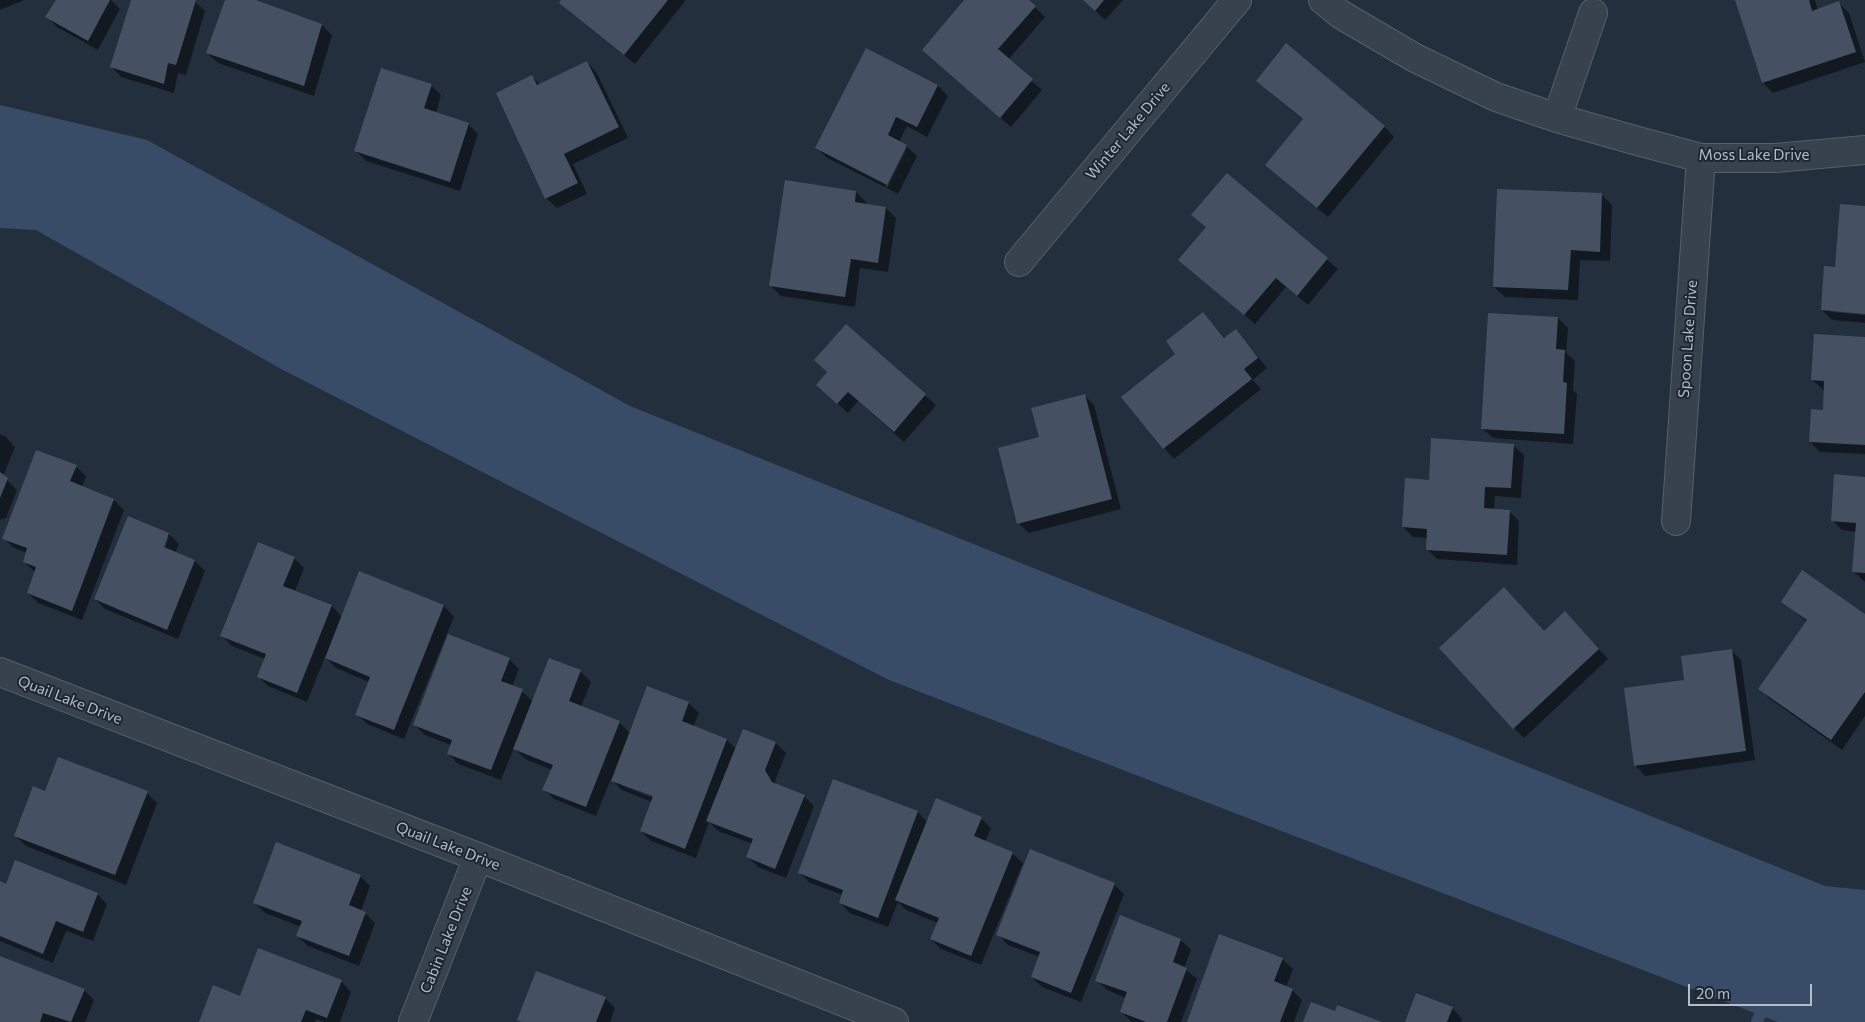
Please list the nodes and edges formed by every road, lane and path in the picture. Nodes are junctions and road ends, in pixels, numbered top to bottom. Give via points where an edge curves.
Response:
1 (1237, 0) edge
2 (1323, 0) edge
3 (1594, 13) dead end
4 (1557, 118) junction
5 (1865, 150) edge
6 (1701, 158) junction
7 (1019, 262) dead end
8 (1676, 521) dead end
9 (0, 672) edge
10 (478, 858) junction
11 (413, 1022) edge
12 (894, 1022) edge

1 - 7 street, Winter Lake Drive
2 - 4 street, Moss Lake Drive via 1340,14 1415,58 1496,98
3 - 4 street
4 - 6 street, Moss Lake Drive
5 - 6 street, Moss Lake Drive via 1776,158
6 - 8 street, Spoon Lake Drive
9 - 10 street, Quail Lake Drive
10 - 11 street, Cabin Lake Drive
10 - 12 street, Quail Lake Drive

